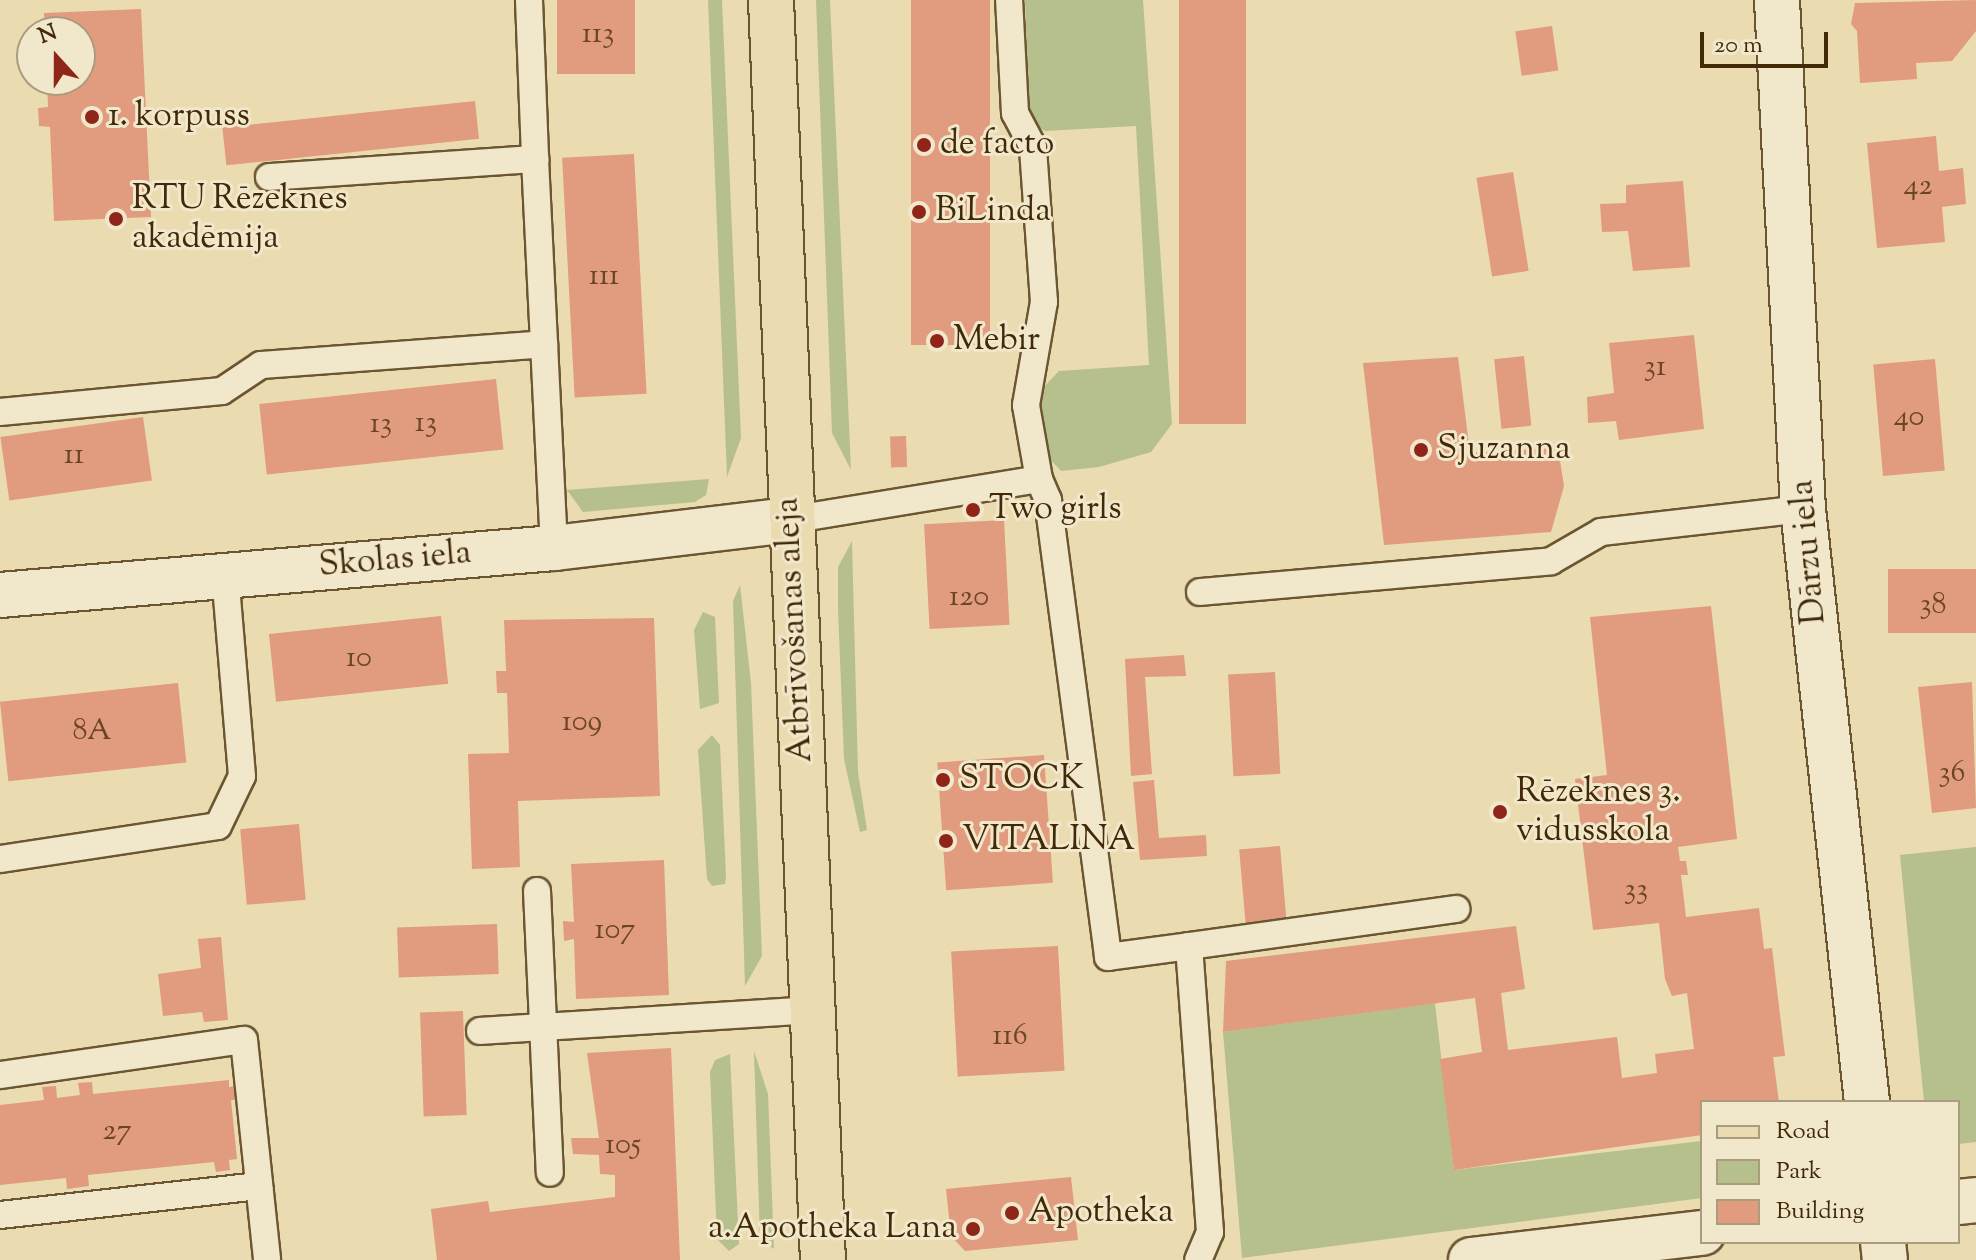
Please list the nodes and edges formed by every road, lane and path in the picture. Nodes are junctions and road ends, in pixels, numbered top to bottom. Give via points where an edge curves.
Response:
1 (529, 0) edge
2 (771, 0) edge
3 (1009, 0) edge
4 (1777, 0) edge
5 (535, 159) junction
6 (269, 177) dead end
7 (544, 344) junction
8 (0, 412) edge
9 (1039, 479) junction
10 (1803, 509) junction
11 (789, 520) junction
12 (554, 548) junction
13 (225, 574) junction
14 (1200, 592) dead end
15 (0, 595) edge
16 (0, 859) edge
17 (537, 891) dead end
18 (1456, 909) dead end
19 (1189, 946) junction
20 (812, 1010) junction
21 (542, 1027) junction
22 (480, 1031) dead end
23 (0, 1075) edge
24 (1867, 1100) edge
25 (550, 1173) dead end
26 (259, 1186) junction
27 (0, 1215) edge
28 (1686, 1243) edge
29 (1522, 1257) edge
30 (267, 1260) edge
31 (823, 1260) edge
32 (1198, 1260) edge
33 (1471, 1260) edge

1 - 5 lane
2 - 11 main road, Atbrīvošanas aleja
3 - 9 lane via 1015,113 1033,147 1043,286 1026,405
4 - 10 street, Dārzu iela
5 - 6 lane
5 - 7 lane
7 - 8 lane via 261,365 222,391
7 - 12 lane
9 - 11 lane
9 - 19 lane via 1048,500 1108,957
10 - 14 lane via 1601,532 1551,561
10 - 24 street, Dārzu iela
11 - 12 street, Skolas iela
11 - 20 main road, Atbrīvošanas aleja
12 - 13 street, Skolas iela
13 - 15 street, Skolas iela
13 - 16 lane via 242,776 218,826
17 - 21 lane
18 - 19 lane
19 - 32 lane via 1210,1232
20 - 21 lane
20 - 31 main road, Atbrīvošanas aleja
21 - 22 lane
21 - 25 lane
23 - 26 lane via 244,1040
26 - 27 lane
26 - 30 lane
28 - 29 street
29 - 33 street

